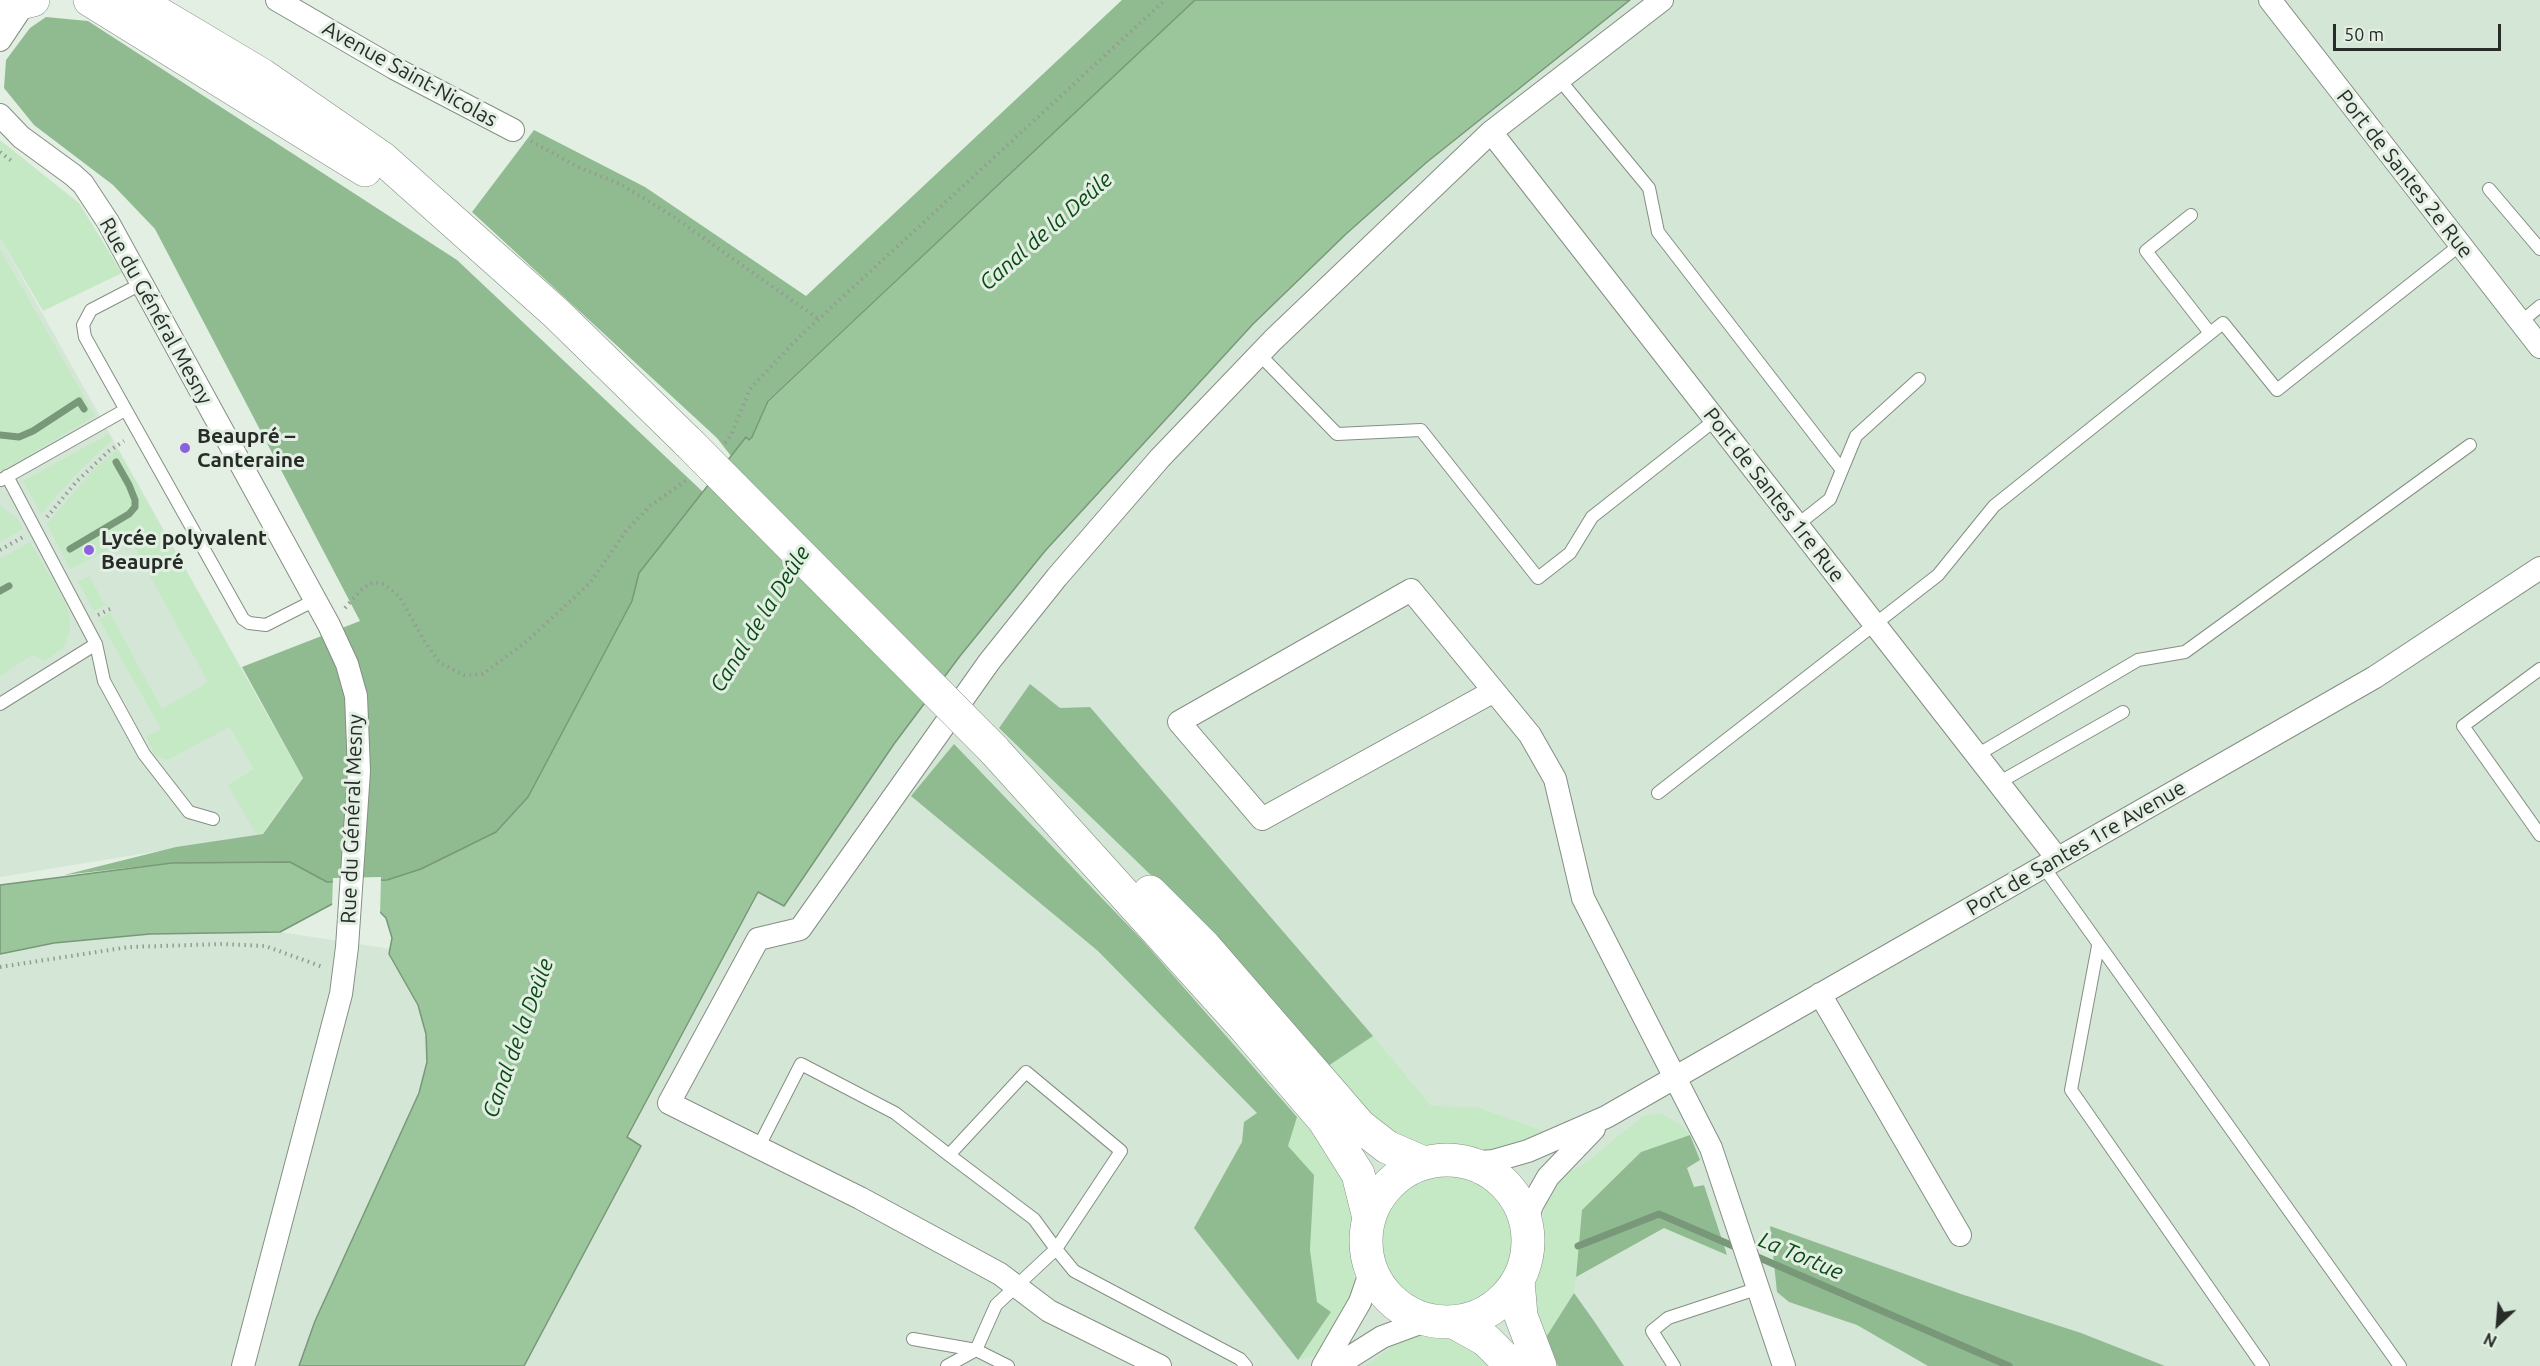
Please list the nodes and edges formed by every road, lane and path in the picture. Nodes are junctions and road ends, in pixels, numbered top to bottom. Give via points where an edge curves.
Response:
1 (90, 0) edge
2 (136, 0) edge
3 (277, 0) edge
4 (1165, 0) edge
5 (1662, 0) edge
6 (2270, 0) edge
7 (19, 4) edge
8 (0, 40) edge
9 (1559, 79) junction
10 (0, 116) edge
11 (513, 130) joint
12 (1491, 132) junction
13 (2489, 189) dead end
14 (2191, 215) dead end
15 (2460, 245) junction
16 (2540, 249) edge
17 (141, 284) junction
18 (2540, 306) edge
19 (556, 312) junction
20 (818, 318) junction
21 (2521, 322) junction
22 (2210, 333) junction
23 (2540, 347) edge
24 (1259, 354) junction
25 (1919, 380) dead end
26 (125, 410) junction
27 (1715, 420) junction
28 (138, 432) junction
29 (2470, 446) dead end
30 (720, 449) dead end
31 (692, 458) junction
32 (1842, 470) junction
33 (3, 478) edge
34 (1797, 525) junction
35 (35, 529) junction
36 (0, 550) edge
37 (2540, 568) edge
38 (315, 600) junction
39 (343, 611) dead end
40 (1875, 625) junction
41 (96, 644) junction
42 (2540, 669) edge
43 (1494, 691) junction
44 (0, 704) edge
45 (2123, 712) dead end
46 (993, 749) junction
47 (1977, 755) junction
48 (1998, 783) junction
49 (1658, 793) dead end
50 (213, 819) dead end
51 (2540, 835) edge
52 (2050, 862) junction
53 (2098, 946) junction
54 (0, 968) edge
55 (345, 972) junction
56 (1820, 994) junction
57 (1675, 1078) junction
58 (1606, 1117) junction
59 (758, 1148) junction
60 (949, 1155) junction
61 (1424, 1163) junction
62 (1470, 1163) junction
63 (1369, 1218) junction
64 (1526, 1224) junction
65 (1960, 1235) dead end
66 (1056, 1249) junction
67 (1371, 1270) junction
68 (1757, 1280) junction
69 (1518, 1281) junction
70 (1016, 1286) junction
71 (1441, 1321) junction
72 (913, 1339) dead end
73 (976, 1350) junction
74 (243, 1366) edge
75 (947, 1366) edge
76 (1008, 1366) edge
77 (1160, 1366) edge
78 (1246, 1366) edge
79 (1323, 1366) edge
80 (1336, 1366) edge
81 (1512, 1366) edge
82 (1540, 1366) edge
83 (1674, 1366) edge
84 (1784, 1366) edge
85 (2263, 1366) edge
86 (2400, 1366) edge

1 - 19 main road via 373,175
2 - 19 main road via 262,75 353,136 421,190
3 - 11 street, Avenue Saint-Nicolas via 394,68
4 - 20 path
5 - 9 street
6 - 15 street, Port de Santes 2e Rue
7 - 8 street
9 - 12 street
9 - 32 lane via 1649,188 1658,232
10 - 17 street, Rue du Général Mesny via 83,184
11 - 20 path via 576,166 620,184
12 - 24 street
12 - 27 street, Port de Santes 1re Rue
13 - 16 lane
14 - 22 lane via 2146,251
15 - 21 street, Port de Santes 2e Rue
15 - 22 lane via 2277,390 2223,323
17 - 26 lane via 95,306 83,326 85,337
17 - 38 street, Rue du Général Mesny
18 - 21 lane
19 - 31 main road
20 - 30 path via 750,389 731,435
21 - 23 street, Port de Santes 2e Rue
22 - 40 lane via 1994,506 1938,576
24 - 27 lane via 1337,434 1421,430 1538,578 1570,553 1592,517
24 - 59 street via 1160,458 995,654 800,929 758,939 669,1103
25 - 32 lane via 1856,436
26 - 28 lane
26 - 33 lane
27 - 34 street, Port de Santes 1re Rue
28 - 35 path via 109,451
28 - 38 lane via 243,619 266,625
29 - 47 lane via 2185,652 2138,660
31 - 39 path via 626,531 590,583 483,674 464,675 440,662 400,597 384,584 373,582 362,589
31 - 46 main road, bridge
32 - 34 lane via 1830,499
33 - 35 lane
34 - 40 street, Port de Santes 1re Rue
35 - 36 path
35 - 41 lane
37 - 52 street, Port de Santes 1re Avenue via 2375,677
38 - 55 street, Rue du Général Mesny via 347,664 356,696 359,748
40 - 47 street, Port de Santes 1re Rue
40 - 49 lane
41 - 44 lane
41 - 50 lane via 104,681 144,754 189,812
42 - 51 lane via 2463,726
43 - 43 street via 1411,590 1179,722 1262,819
43 - 57 street via 1530,735 1555,779 1583,898
45 - 48 lane
46 - 61 main road via 1164,905 1250,997 1360,1126 1387,1147
46 - 63 main road via 1324,1120 1358,1174
47 - 48 street, Port de Santes 1re Rue
48 - 52 street, Port de Santes 1re Rue
52 - 53 lane
52 - 56 street, Port de Santes 1re Avenue
53 - 85 lane via 2071,1090
53 - 86 lane
54 - 55 path via 129,947 250,944
55 - 74 street, Rue du Général Mesny via 330,1043
56 - 57 street, Port de Santes 1re Avenue
56 - 65 street
57 - 58 street, Port de Santes 1re Avenue
57 - 68 street via 1715,1157
58 - 62 street via 1528,1151
58 - 64 street via 1548,1177
59 - 60 lane via 801,1064 895,1113
59 - 70 street via 860,1198
60 - 66 lane via 1034,1219
60 - 66 lane via 1026,1072 1121,1151
61 - 62 main road
61 - 63 main road via 1394,1180 1378,1197
62 - 64 main road via 1490,1172 1506,1186 1519,1203
63 - 67 main road via 1365,1239
64 - 69 main road via 1527,1253
66 - 70 lane
66 - 78 lane via 1074,1271 1240,1359
67 - 71 main road via 1393,1302 1410,1313
67 - 79 street via 1360,1302
68 - 83 lane via 1668,1318 1652,1331
68 - 84 street
69 - 71 main road via 1491,1310 1473,1318
69 - 82 main road via 1521,1316
70 - 73 lane via 996,1305
70 - 77 street via 1048,1311
71 - 80 street via 1382,1337
71 - 81 main road via 1486,1340
72 - 73 lane
73 - 75 lane
73 - 76 lane

